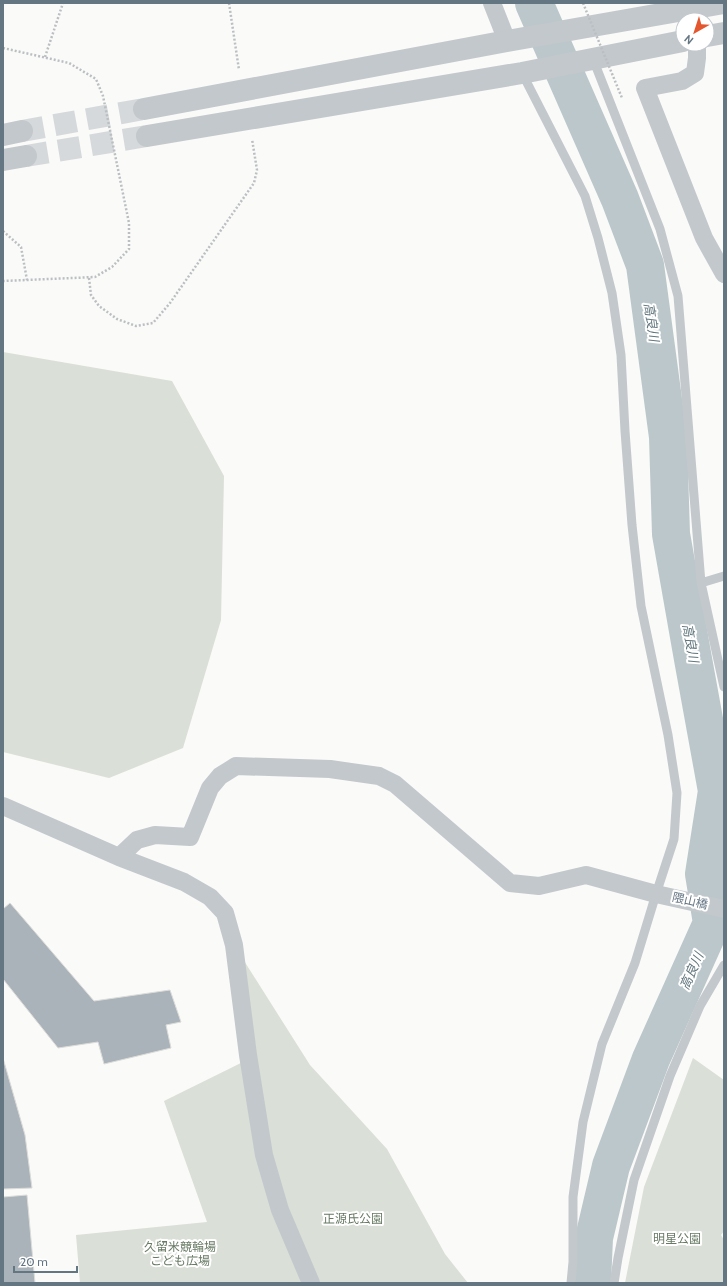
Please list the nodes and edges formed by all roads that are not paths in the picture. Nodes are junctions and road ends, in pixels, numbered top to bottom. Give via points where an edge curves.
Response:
1 (492, 3) edge
2 (724, 3) edge
3 (690, 6) edge
4 (507, 40) junction
5 (675, 43) edge
6 (697, 52) edge
7 (593, 59) junction
8 (522, 73) junction
9 (144, 109) tunnel mouth
10 (147, 136) tunnel mouth
11 (26, 156) tunnel mouth
12 (3, 160) edge
13 (724, 274) edge
14 (724, 576) edge
15 (701, 584) junction
16 (724, 687) edge
17 (3, 806) edge
18 (119, 857) junction
19 (656, 894) junction
20 (724, 909) edge
21 (724, 965) edge
22 (311, 1283) edge
23 (572, 1283) edge
24 (614, 1283) edge

1 - 4 street
2 - 3 street
3 - 4 street
4 - 9 street
5 - 7 street
6 - 13 street via 695,73 682,81 645,88 704,238
7 - 8 street
7 - 15 lane via 660,229 678,296
8 - 10 street
8 - 19 lane via 585,196 612,293 621,355 632,525 641,606 668,735 677,793 674,839
11 - 12 street
14 - 15 lane
15 - 16 lane
17 - 18 street
18 - 19 street, 隈山橋 via 137,840 155,835 190,837 210,788 220,776 236,766 330,769 379,776 396,784 510,883 539,886 586,875
18 - 22 street via 184,882 210,897 225,913 234,945 264,1155 280,1210
19 - 20 street, 隈山橋
19 - 23 lane via 635,963 602,1044 583,1122 573,1197
21 - 24 lane via 700,1006 670,1076 634,1180

